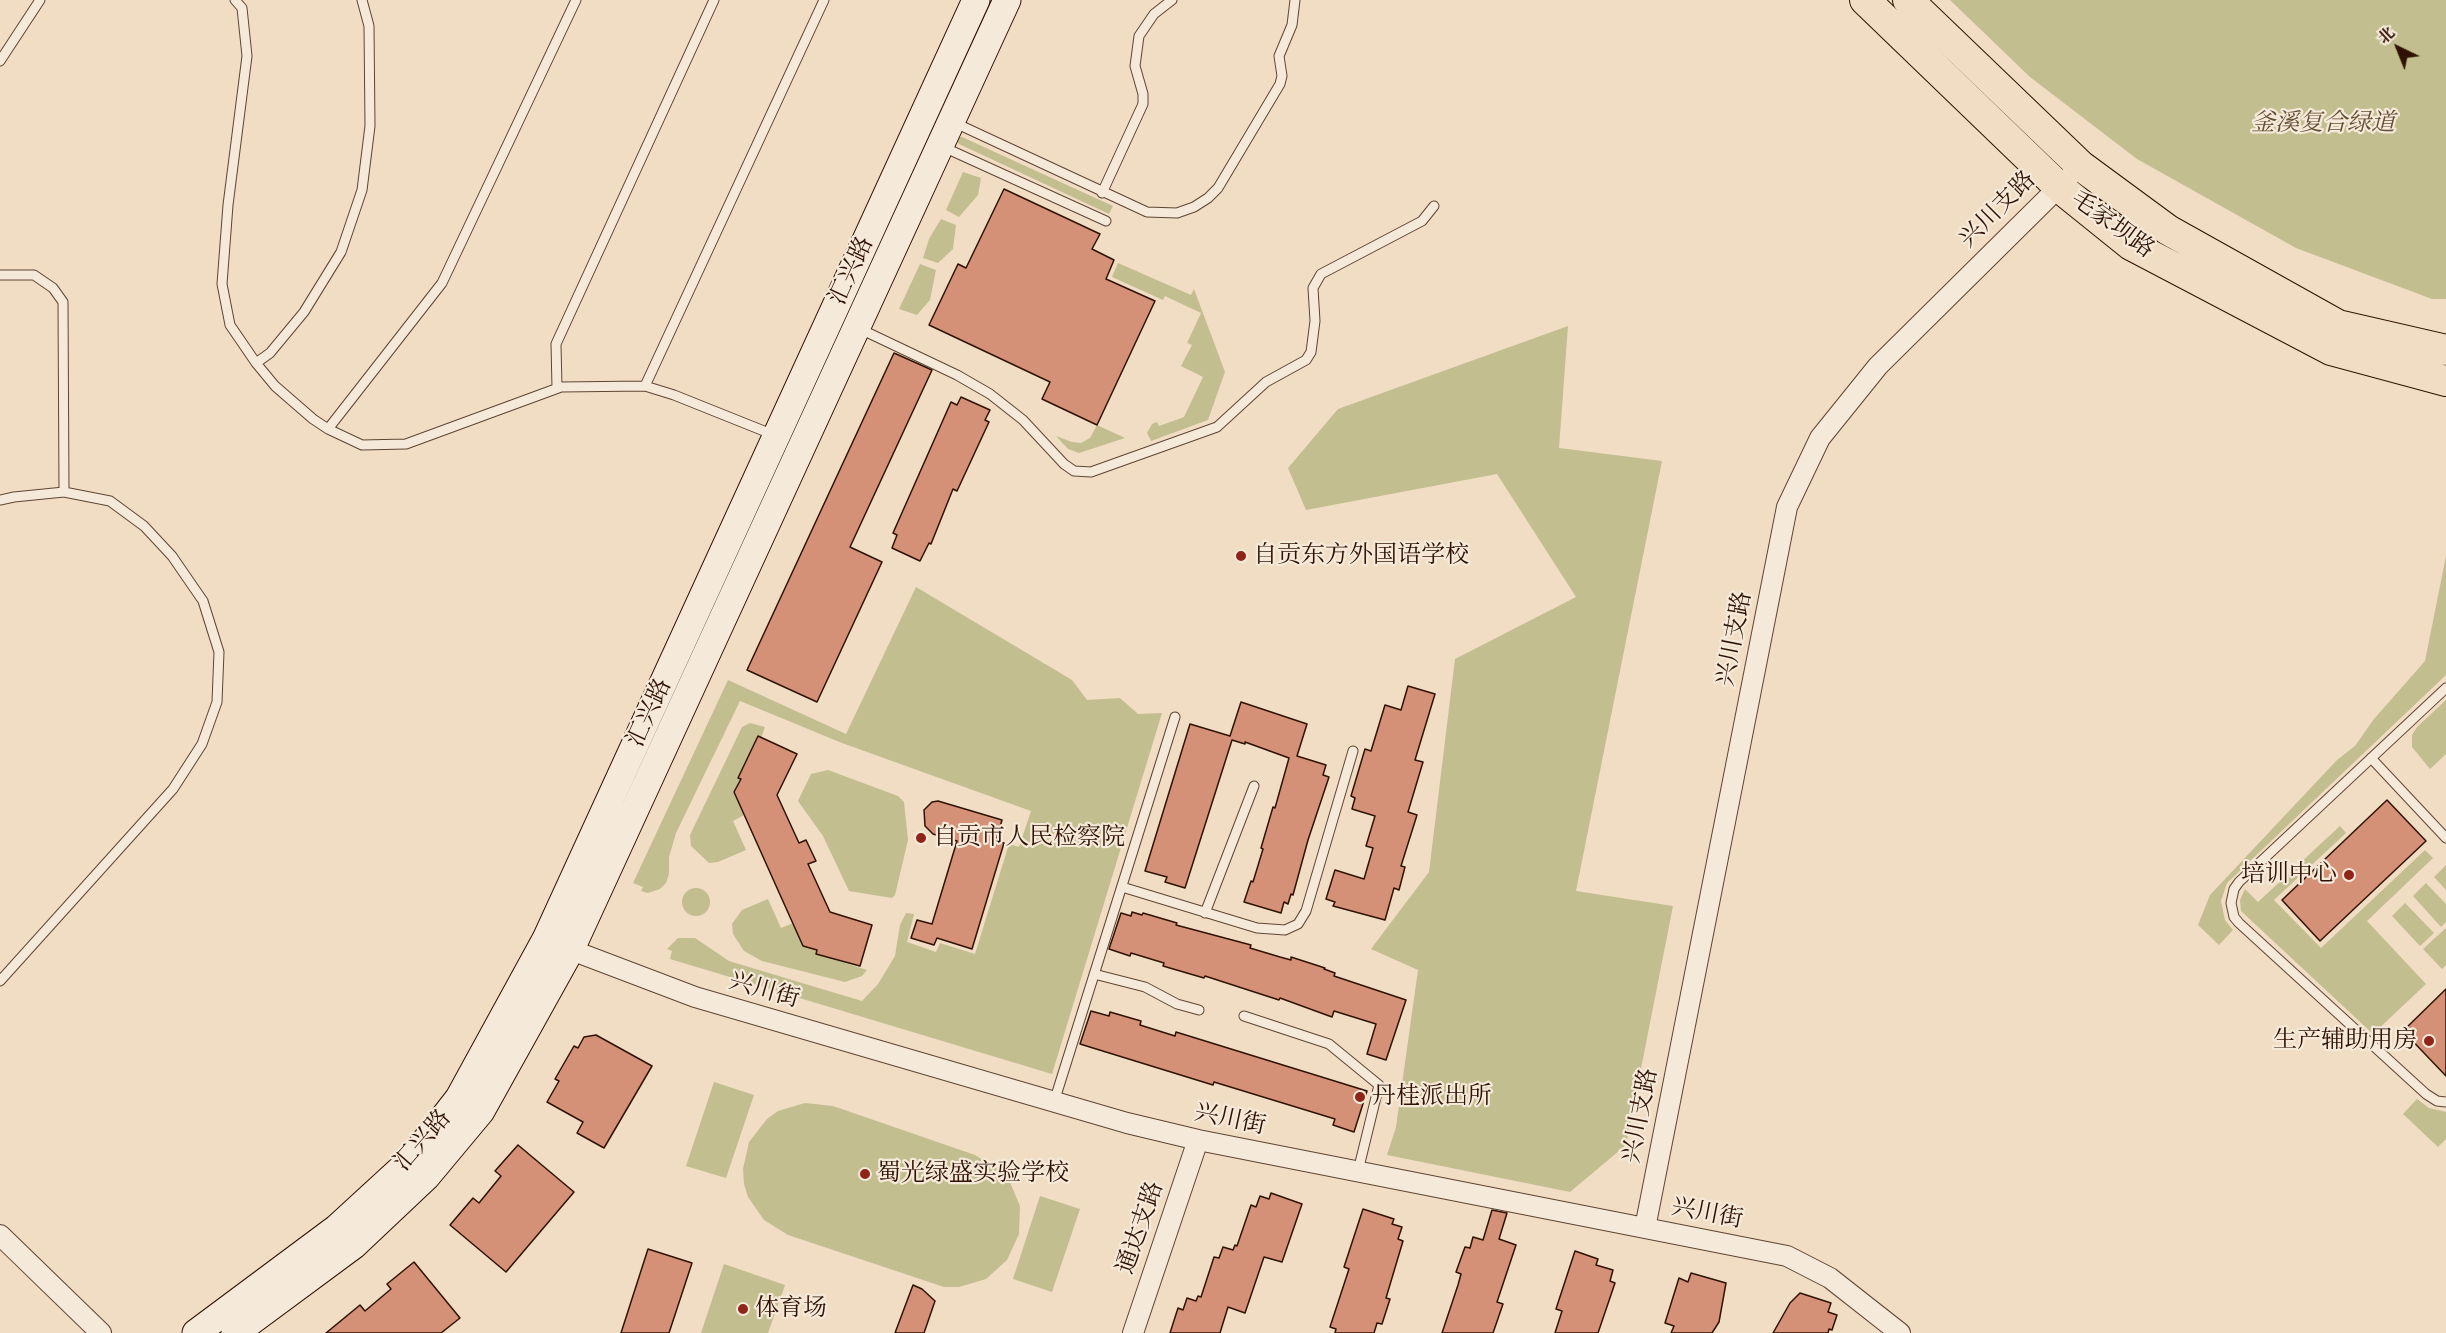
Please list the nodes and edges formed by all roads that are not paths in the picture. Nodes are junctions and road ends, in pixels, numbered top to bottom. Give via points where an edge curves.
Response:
1 (40, 0) edge
2 (235, 0) edge
3 (362, 0) edge
4 (576, 0) edge
5 (714, 0) edge
6 (824, 0) edge
7 (976, 0) edge
8 (1007, 0) edge
9 (1172, 0) edge
10 (1294, 0) edge
11 (1865, 0) edge
12 (1908, 0) edge
13 (0, 61) edge
14 (933, 128) junction
15 (2081, 165) junction
16 (2059, 187) junction
17 (1102, 193) junction
18 (1434, 206) dead end
19 (1106, 221) dead end
20 (0, 275) edge
21 (844, 322) junction
22 (2446, 350) edge
23 (256, 363) junction
24 (2446, 381) edge
25 (645, 386) junction
26 (557, 388) junction
27 (328, 429) junction
28 (776, 436) junction
29 (64, 492) junction
30 (0, 500) edge
31 (2446, 688) edge
32 (1175, 717) dead end
33 (1353, 751) dead end
34 (2371, 758) junction
35 (1254, 786) dead end
36 (2446, 838) edge
37 (1122, 886) junction
38 (1205, 913) junction
39 (546, 939) junction
40 (570, 951) junction
41 (1094, 974) junction
42 (0, 981) edge
43 (1198, 1011) dead end
44 (1244, 1016) dead end
45 (1054, 1102) junction
46 (2446, 1102) edge
47 (1198, 1140) junction
48 (1358, 1172) junction
49 (1645, 1228) junction
50 (0, 1235) edge
51 (1890, 1329) edge
52 (101, 1333) edge
53 (196, 1333) edge
54 (235, 1333) edge
55 (1133, 1333) edge

1 - 13 lane
2 - 23 lane via 242,8 247,56 222,284 230,325
3 - 23 lane via 369,26 370,126 362,190 335,262 304,312 270,353
4 - 27 lane via 442,283
5 - 26 lane via 556,344
6 - 25 lane
7 - 14 main road, 汇兴路
8 - 14 main road
9 - 17 lane via 1154,14 1139,36 1135,66 1143,104
10 - 17 lane via 1292,25 1279,56 1280,84 1226,177 1208,198 1177,213 1147,212
11 - 16 main road, 毛家坝路
12 - 15 main road, 毛家坝路
14 - 17 lane
14 - 19 lane
14 - 21 main road, 汇兴路
15 - 16 street, 兴川支路
15 - 22 main road, 毛家坝路 via 2168,230 2338,324
16 - 24 main road, 毛家坝路 via 2131,245 2331,350
16 - 49 street, 兴川支路 via 1878,366 1820,438 1787,507
18 - 21 lane via 1422,221 1321,274 1314,288 1315,321 1311,352 1306,360 1261,386 1217,428 1091,472 1074,471 1064,464 1018,416 982,389
20 - 29 lane via 34,275 53,288 63,302
21 - 28 main road, 汇兴路
21 - 40 main road
23 - 27 lane via 275,386
25 - 26 lane
25 - 28 lane
26 - 27 lane via 406,444 362,445
28 - 39 main road, 汇兴路
29 - 30 lane
29 - 42 lane via 110,501 144,526 172,556 203,601 219,652 217,702 202,744 172,789
31 - 34 lane
32 - 37 lane
33 - 38 lane via 1306,911 1298,924 1285,930 1257,928
34 - 36 lane
34 - 46 lane via 2239,882 2231,909 2239,923 2426,1094
35 - 38 lane
37 - 38 lane
37 - 41 lane
39 - 40 street, 兴川街
39 - 53 main road, 汇兴路 via 459,1098 410,1161 337,1228
40 - 45 street, 兴川街 via 695,997
40 - 54 main road via 481,1111 426,1177 354,1245
41 - 43 lane via 1145,987
41 - 45 lane
44 - 48 lane via 1329,1044 1379,1085
45 - 47 street, 兴川街
47 - 48 street, 兴川街
47 - 55 street, 通达支路
48 - 49 street, 兴川街
49 - 51 street, 兴川街 via 1787,1256 1830,1278
50 - 52 street

